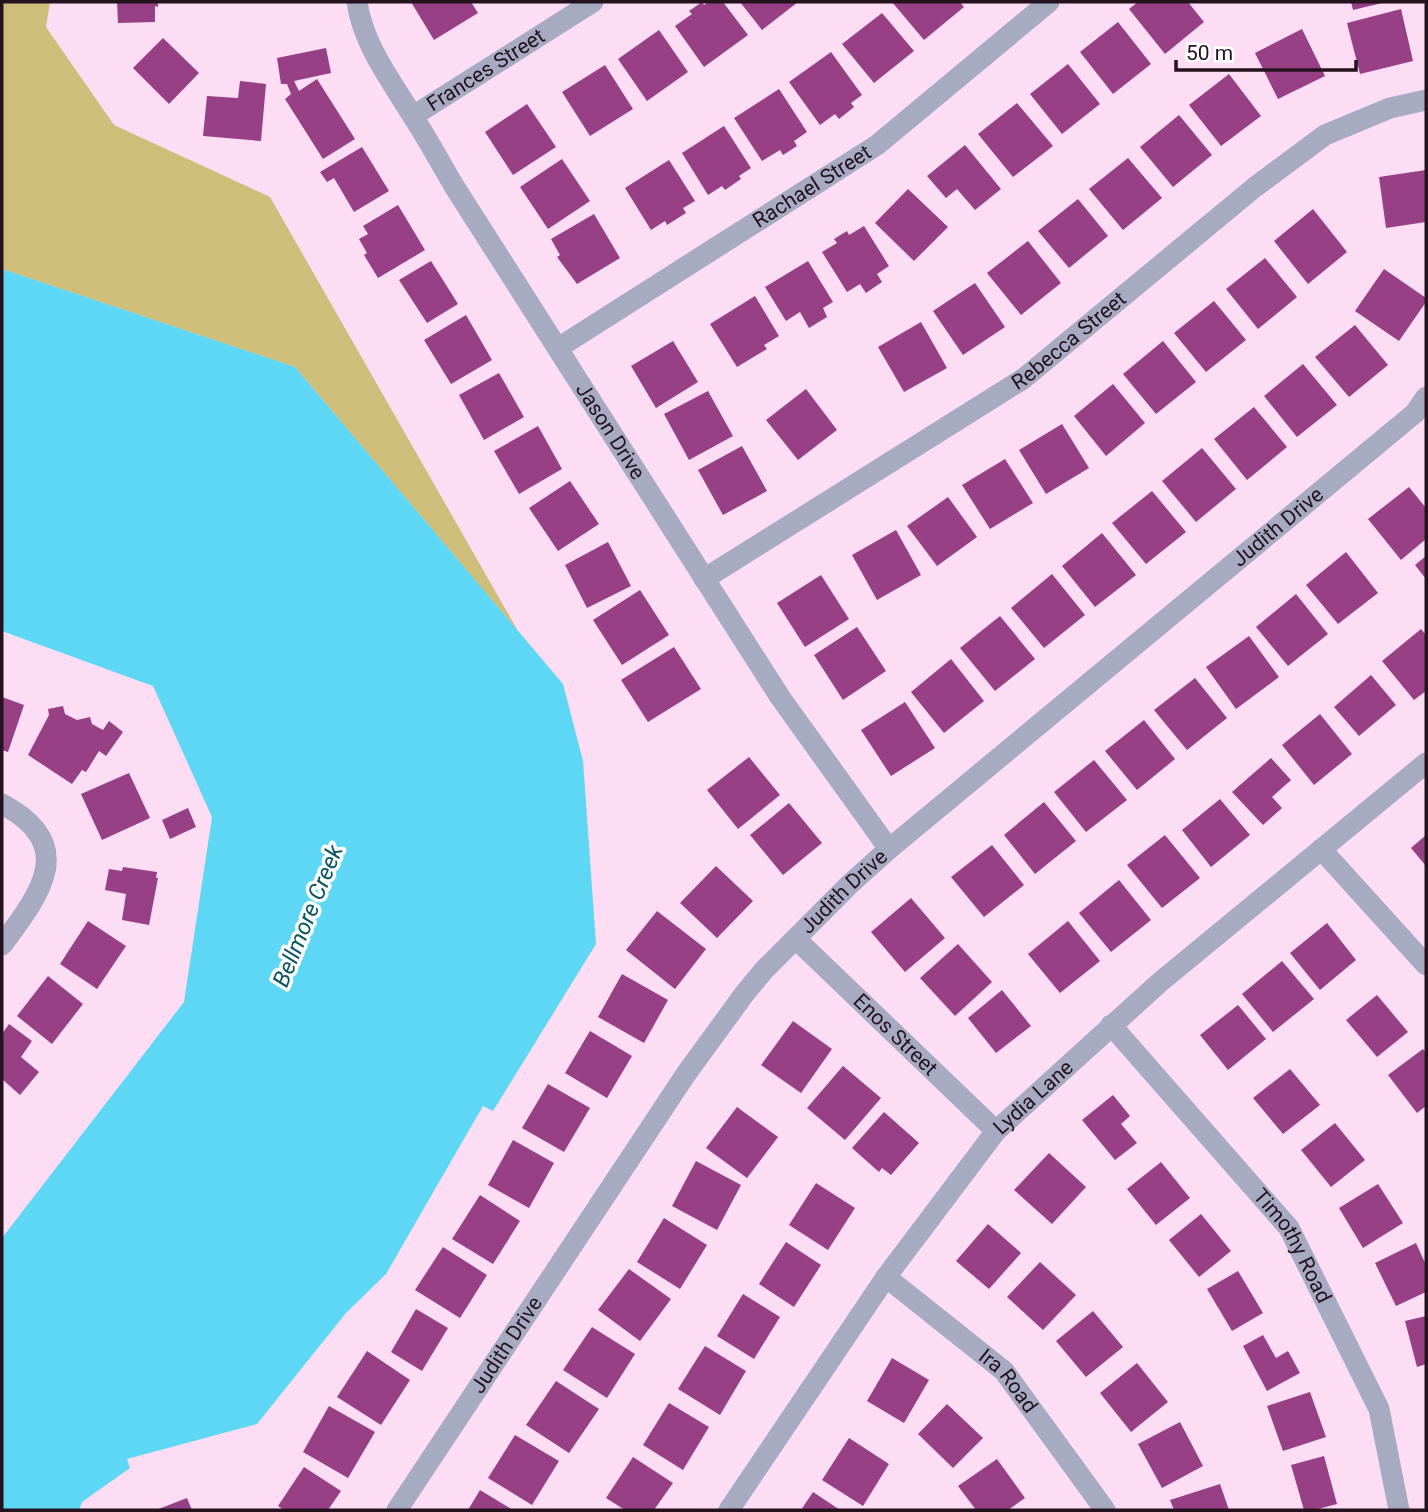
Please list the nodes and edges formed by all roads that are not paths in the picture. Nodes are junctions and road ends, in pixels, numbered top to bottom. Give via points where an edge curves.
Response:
1 (357, 2) edge
2 (593, 2) edge
3 (1049, 2) edge
4 (1426, 100) edge
5 (413, 116) junction
6 (558, 348) junction
7 (1423, 411) edge
8 (704, 579) junction
9 (1426, 763) edge
10 (2, 804) edge
11 (890, 849) junction
12 (1321, 849) junction
13 (796, 939) junction
14 (2, 945) edge
15 (1426, 965) edge
16 (1111, 1024) junction
17 (996, 1131) junction
18 (886, 1276) junction
19 (397, 1510) edge
20 (729, 1510) edge
21 (1105, 1510) edge
22 (1399, 1510) edge

1 - 5 street, Jason Drive via 376,59
2 - 5 street, Frances Street
3 - 6 street, Rachael Street via 877,145
4 - 8 street, Rebecca Street via 1390,108 1325,135 1255,187 1023,379
5 - 6 street, Jason Drive
6 - 8 street, Jason Drive
7 - 11 street, Judith Drive
8 - 11 street, Jason Drive via 780,697
9 - 12 street, Lydia Lane
10 - 14 street via 36,829 46,860 43,886
11 - 13 street, Judith Drive
12 - 15 street
12 - 16 street, Lydia Lane
13 - 17 street, Enos Street
13 - 19 street, Judith Drive via 745,993 686,1074
16 - 17 street, Lydia Lane
16 - 22 street, Timothy Road via 1289,1227 1379,1409
17 - 18 street, Lydia Lane
18 - 20 street, Lydia Lane
18 - 21 street, Ira Road via 1004,1371

